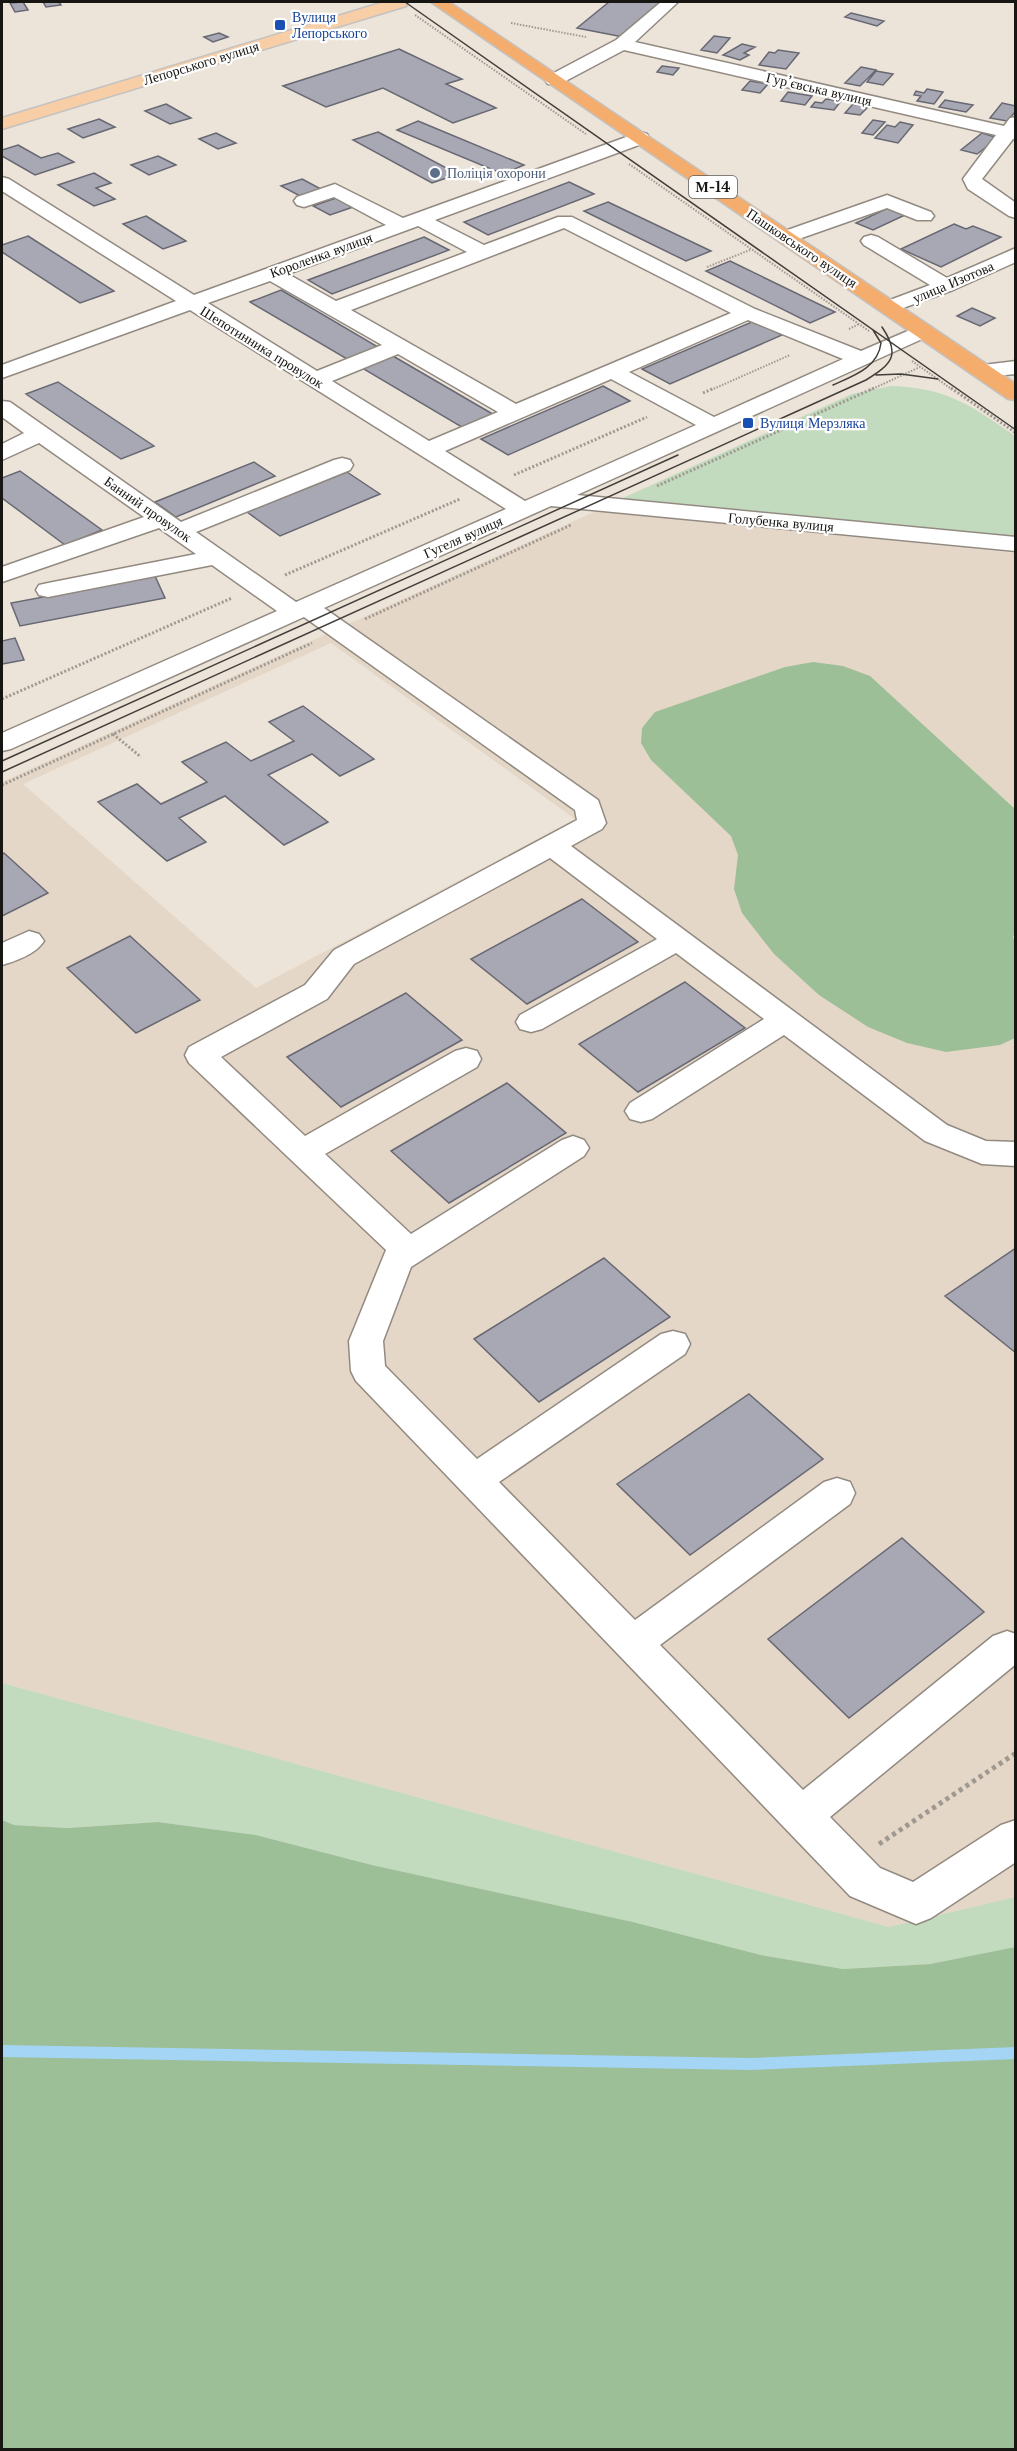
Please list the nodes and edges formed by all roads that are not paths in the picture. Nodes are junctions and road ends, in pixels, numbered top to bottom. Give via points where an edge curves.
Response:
1 (397, 2) edge
2 (439, 2) edge
3 (670, 2) edge
4 (622, 44) junction
5 (554, 80) junction
6 (2, 124) edge
7 (1013, 130) edge
8 (640, 138) junction
9 (2, 183) edge
10 (303, 201) dead end
11 (1016, 212) edge
12 (410, 222) junction
13 (786, 237) junction
14 (483, 252) junction
15 (1016, 254) edge
16 (272, 273) junction
17 (946, 286) junction
18 (191, 302) junction
19 (889, 307) junction
20 (335, 309) junction
21 (748, 313) junction
22 (924, 331) junction
23 (399, 346) junction
24 (862, 358) junction
25 (1016, 367) edge
26 (612, 371) junction
27 (983, 371) junction
28 (2, 372) edge
29 (315, 380) junction
30 (1016, 394) edge
31 (2, 407) edge
32 (515, 413) junction
33 (713, 425) junction
34 (40, 434) junction
35 (428, 450) junction
36 (2, 453) edge
37 (342, 465) dead end
38 (547, 499) junction
39 (523, 510) junction
40 (171, 525) junction
41 (1016, 544) edge
42 (217, 557) junction
43 (2, 575) edge
44 (48, 590) dead end
45 (300, 609) junction
46 (2, 742) edge
47 (551, 845) junction
48 (677, 940) junction
49 (28, 941) dead end
50 (2, 955) edge
51 (785, 1020) junction
52 (531, 1022) dead end
53 (465, 1059) dead end
54 (641, 1111) dead end
55 (573, 1148) dead end
56 (302, 1152) junction
57 (1016, 1154) edge
58 (409, 1252) junction
59 (673, 1344) dead end
60 (474, 1480) junction
61 (837, 1493) dead end
62 (633, 1643) junction
63 (1007, 1648) dead end
64 (801, 1816) junction
65 (1016, 1839) edge

1 - 6 main road, Лепорського вулиця
2 - 5 highway, Пашковського вулиця / М-14
3 - 4 street
4 - 5 street
4 - 7 street, Гур’євська вулиця
5 - 8 highway, Пашковського вулиця / М-14
7 - 11 street via 972,182
8 - 12 street, Короленка вулиця
8 - 13 highway, Пашковського вулиця / М-14
9 - 18 street, Шепотинника провулок
10 - 12 street via 335,190
12 - 14 street
12 - 16 street, Короленка вулиця
13 - 17 street via 887,201 924,216 871,241
13 - 19 highway, Пашковського вулиця / М-14
14 - 20 street
14 - 21 street via 565,221
15 - 17 street, улица Изотова
16 - 18 street, Короленка вулиця
16 - 20 street
17 - 19 street, улица Изотова
18 - 28 street, Короленка вулиця
18 - 29 street, Шепотинника провулок
19 - 22 highway, Пашковського вулиця / М-14
20 - 23 street
21 - 24 street
21 - 26 street
22 - 24 street, Гугеля вулиця
22 - 27 highway, Пашковського вулиця / М-14
23 - 29 street
23 - 32 street
24 - 33 street, Гугеля вулиця
25 - 27 street
26 - 32 street
26 - 33 street
27 - 30 highway, Пашковського вулиця / М-14
29 - 35 street, Шепотинника провулок
31 - 34 street, Банний провулок
32 - 35 street
33 - 38 street, Гугеля вулиця
34 - 36 street
34 - 40 street, Банний провулок
35 - 39 street, Шепотинника провулок
37 - 40 street
38 - 39 street, Гугеля вулиця
38 - 41 street, Голубенка вулиця
39 - 45 street, Гугеля вулиця
40 - 42 street, Банний провулок
40 - 43 street
42 - 44 street
42 - 45 street, Банний провулок
45 - 46 street, Гугеля вулиця
45 - 47 street, Банний провулок via 340,631 588,806 592,823
47 - 48 street
47 - 56 street via 344,957 316,992 200,1055
48 - 51 street
48 - 52 street
49 - 50 street
51 - 54 street
51 - 57 street via 936,1133 982,1152
53 - 56 street
55 - 58 street
56 - 58 street
58 - 60 street via 397,1260 366,1341 368,1371
59 - 60 street
60 - 62 street
61 - 62 street
62 - 64 street
63 - 64 street
64 - 65 street via 865,1882 916,1904

